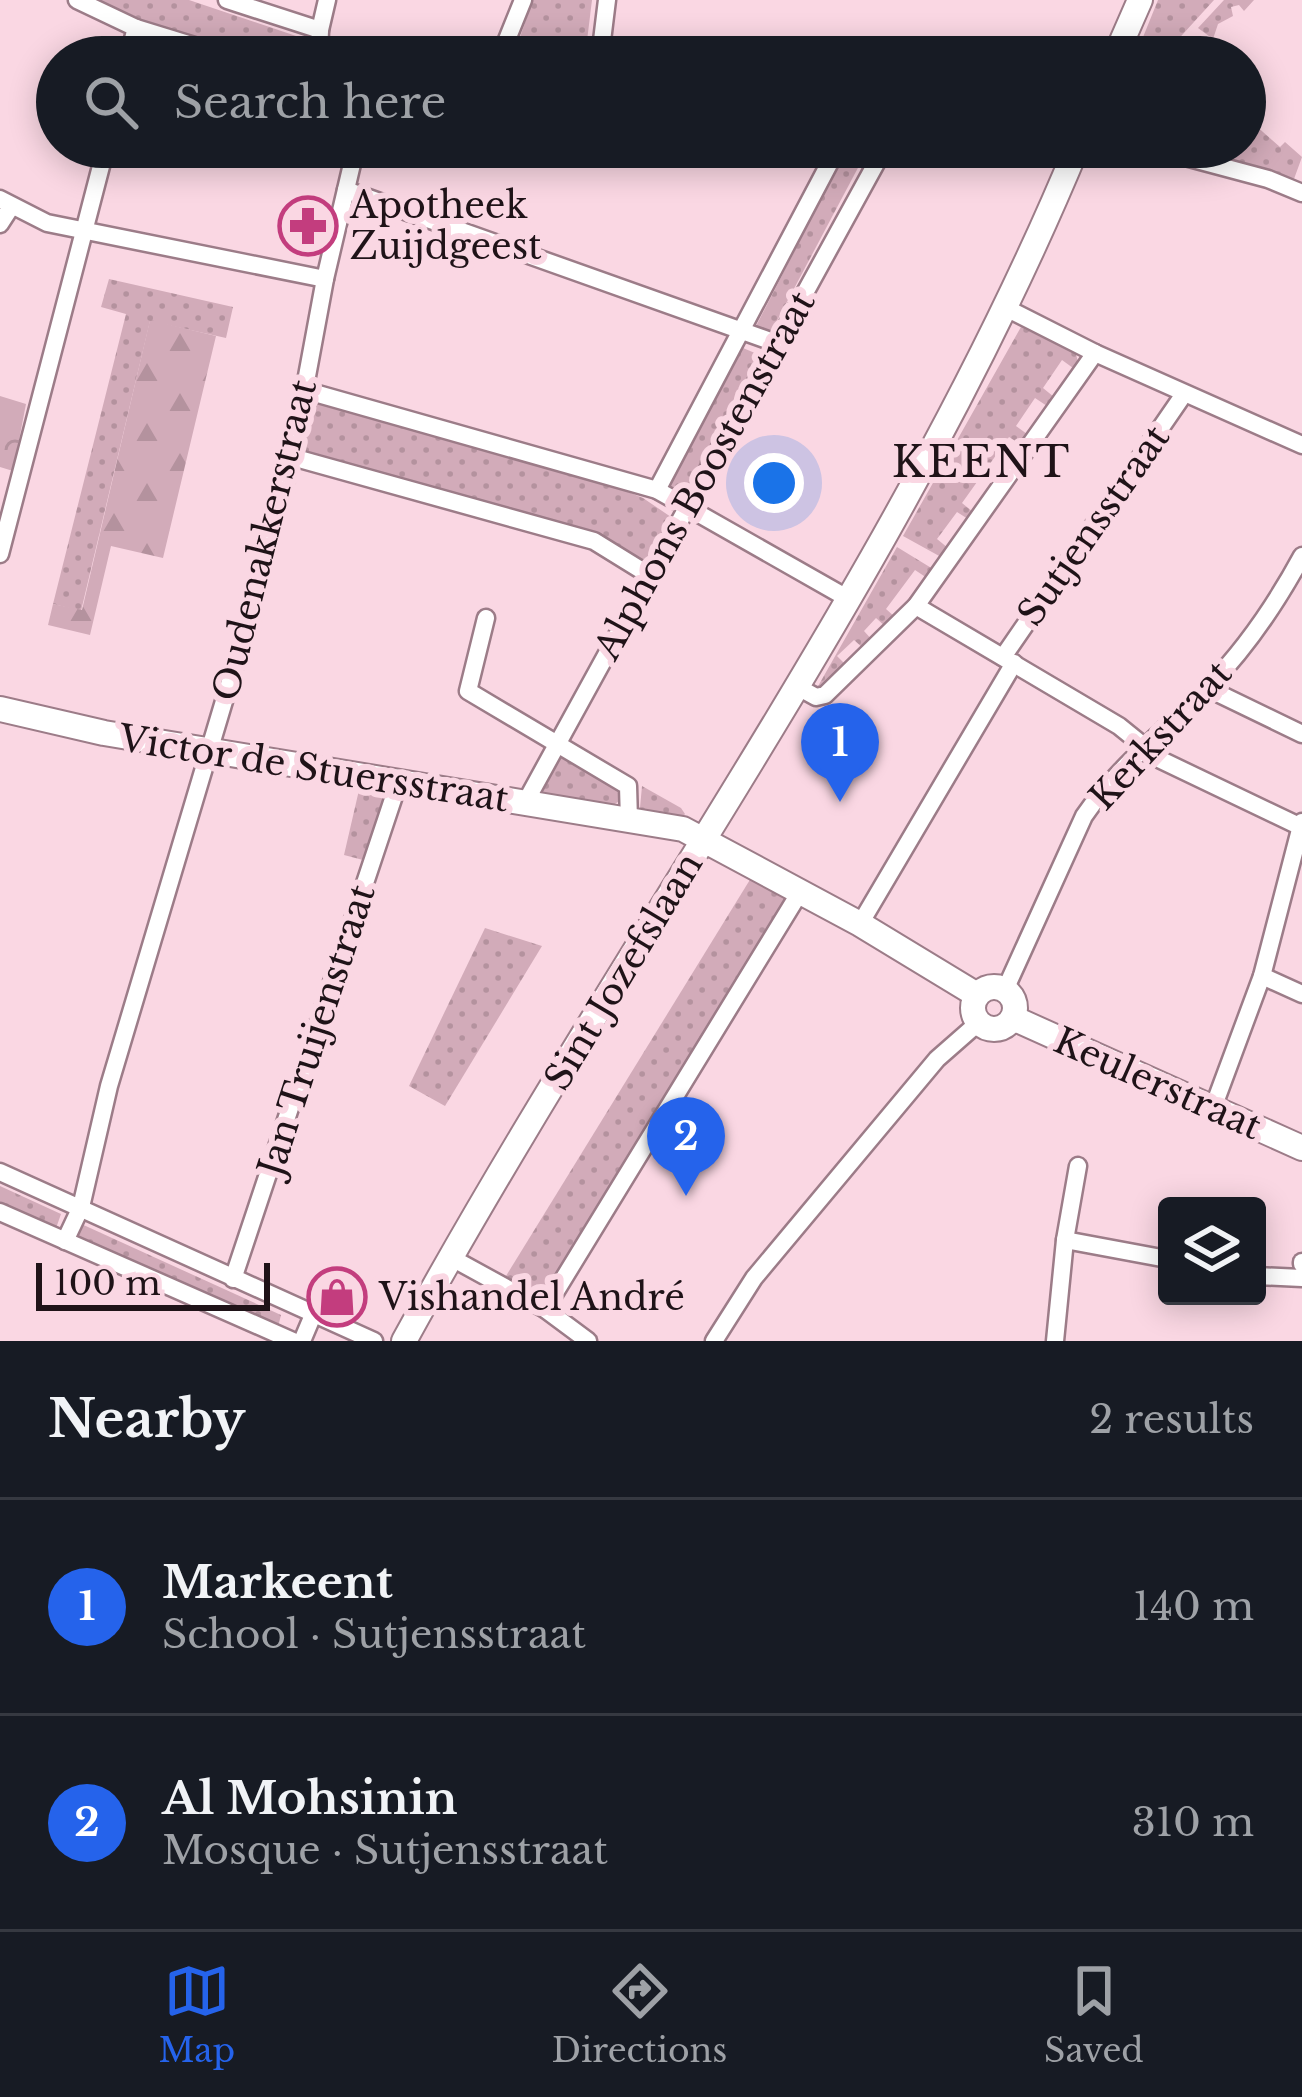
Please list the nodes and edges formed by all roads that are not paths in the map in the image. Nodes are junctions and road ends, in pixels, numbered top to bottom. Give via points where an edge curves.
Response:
1 (77, 0) edge
2 (227, 0) edge
3 (327, 0) edge
4 (523, 0) edge
5 (607, 0) edge
6 (1140, 0) edge
7 (136, 28) junction
8 (320, 30) junction
9 (134, 36) edge
10 (162, 36) edge
11 (320, 36) edge
12 (508, 36) edge
13 (603, 36) edge
14 (1124, 36) edge
15 (101, 168) edge
16 (351, 168) edge
17 (827, 168) edge
18 (873, 168) edge
19 (1068, 168) edge
20 (1227, 168) edge
21 (346, 190) junction
22 (1302, 193) edge
23 (6, 203) edge
24 (0, 224) edge
25 (85, 229) junction
26 (325, 280) junction
27 (1006, 308) junction
28 (741, 332) junction
29 (776, 343) junction
30 (1095, 353) junction
31 (304, 390) junction
32 (1184, 394) junction
33 (1302, 445) edge
34 (292, 458) junction
35 (657, 490) junction
36 (687, 507) junction
37 (0, 554) edge
38 (1302, 556) edge
39 (649, 575) junction
40 (847, 598) junction
41 (916, 606) junction
42 (486, 618) dead end
43 (1008, 660) junction
44 (796, 686) junction
45 (1207, 688) junction
46 (0, 709) edge
47 (1302, 734) edge
48 (558, 744) junction
49 (1144, 746) junction
50 (211, 749) junction
51 (399, 781) junction
52 (525, 803) junction
53 (628, 820) junction
54 (1301, 824) edge
55 (704, 837) junction
56 (800, 892) junction
57 (860, 925) junction
58 (1262, 976) junction
59 (1005, 990) junction
60 (1302, 994) edge
61 (977, 995) junction
62 (1013, 1018) junction
63 (978, 1023) junction
64 (1213, 1108) junction
65 (1302, 1148) edge
66 (1078, 1166) dead end
67 (0, 1172) edge
68 (81, 1207) junction
69 (0, 1211) edge
70 (1065, 1240) junction
71 (65, 1241) junction
72 (450, 1257) junction
73 (1158, 1257) edge
74 (1266, 1276) edge
75 (1302, 1278) edge
76 (233, 1279) junction
77 (545, 1310) junction
78 (313, 1315) junction
79 (297, 1341) edge
80 (374, 1341) edge
81 (404, 1341) edge
82 (588, 1341) edge
83 (714, 1341) edge
84 (1055, 1341) edge

1 - 7 street
2 - 8 street
3 - 8 street
4 - 12 street
5 - 13 street
6 - 14 street
7 - 9 street
7 - 10 street
8 - 11 street
15 - 25 street
16 - 21 street, Oudenakkerstraat
17 - 28 street, Alphons Boostenstraat
18 - 29 street, Alphons Boostenstraat
19 - 27 street, Sint Jozefslaan
20 - 22 street
21 - 26 street, Oudenakkerstraat
21 - 28 street
23 - 24 street
23 - 25 street via 47,223
25 - 26 street
25 - 37 street
26 - 31 street, Oudenakkerstraat
27 - 30 street
27 - 40 street, Sint Jozefslaan
28 - 29 street
28 - 35 street, Alphons Boostenstraat
29 - 36 street, Alphons Boostenstraat
30 - 32 street
30 - 41 street
31 - 34 street, Oudenakkerstraat
31 - 35 street
32 - 33 street
32 - 43 street, Sutjensstraat
34 - 39 street via 594,541
34 - 50 street, Oudenakkerstraat
35 - 36 street
36 - 39 street, Alphons Boostenstraat
36 - 40 street
38 - 45 street, Kerkstraat via 1251,639
39 - 48 street, Alphons Boostenstraat
40 - 44 street, Sint Jozefslaan
41 - 43 street
41 - 44 street via 825,695
42 - 48 street via 468,691
43 - 49 street
43 - 57 street, Sutjensstraat
44 - 55 street, Sint Jozefslaan
45 - 47 street
45 - 49 street, Kerkstraat
46 - 50 street, Victor de Stuersstraat
48 - 52 street, Alphons Boostenstraat
48 - 53 street via 628,786
49 - 54 street
49 - 59 street, Kerkstraat via 1084,816
50 - 51 street, Victor de Stuersstraat
50 - 68 street, Oudenakkerstraat via 109,1086
51 - 52 street, Victor de Stuersstraat
51 - 76 street, Jan Truijenstraat
52 - 53 street, Victor de Stuersstraat
53 - 55 street, Victor de Stuersstraat
54 - 58 street
55 - 56 street, Victor de Stuersstraat
55 - 72 street, Sint Jozefslaan
56 - 57 street, Victor de Stuersstraat
56 - 77 street
57 - 61 street, Victor de Stuersstraat
58 - 60 street
58 - 64 street
59 - 61 street
59 - 62 street
61 - 63 street
62 - 63 street via 997,1030
62 - 64 street, Keulerstraat
63 - 83 street via 754,1278
64 - 65 street, Keulerstraat
66 - 70 street
67 - 68 street
68 - 71 street, Oudenakkerstraat
68 - 76 street
69 - 71 street
70 - 73 street
70 - 84 street
71 - 79 street
72 - 77 street
72 - 81 street, Sint Jozefslaan
74 - 75 street
76 - 78 street
77 - 82 street
78 - 79 street
78 - 80 street

